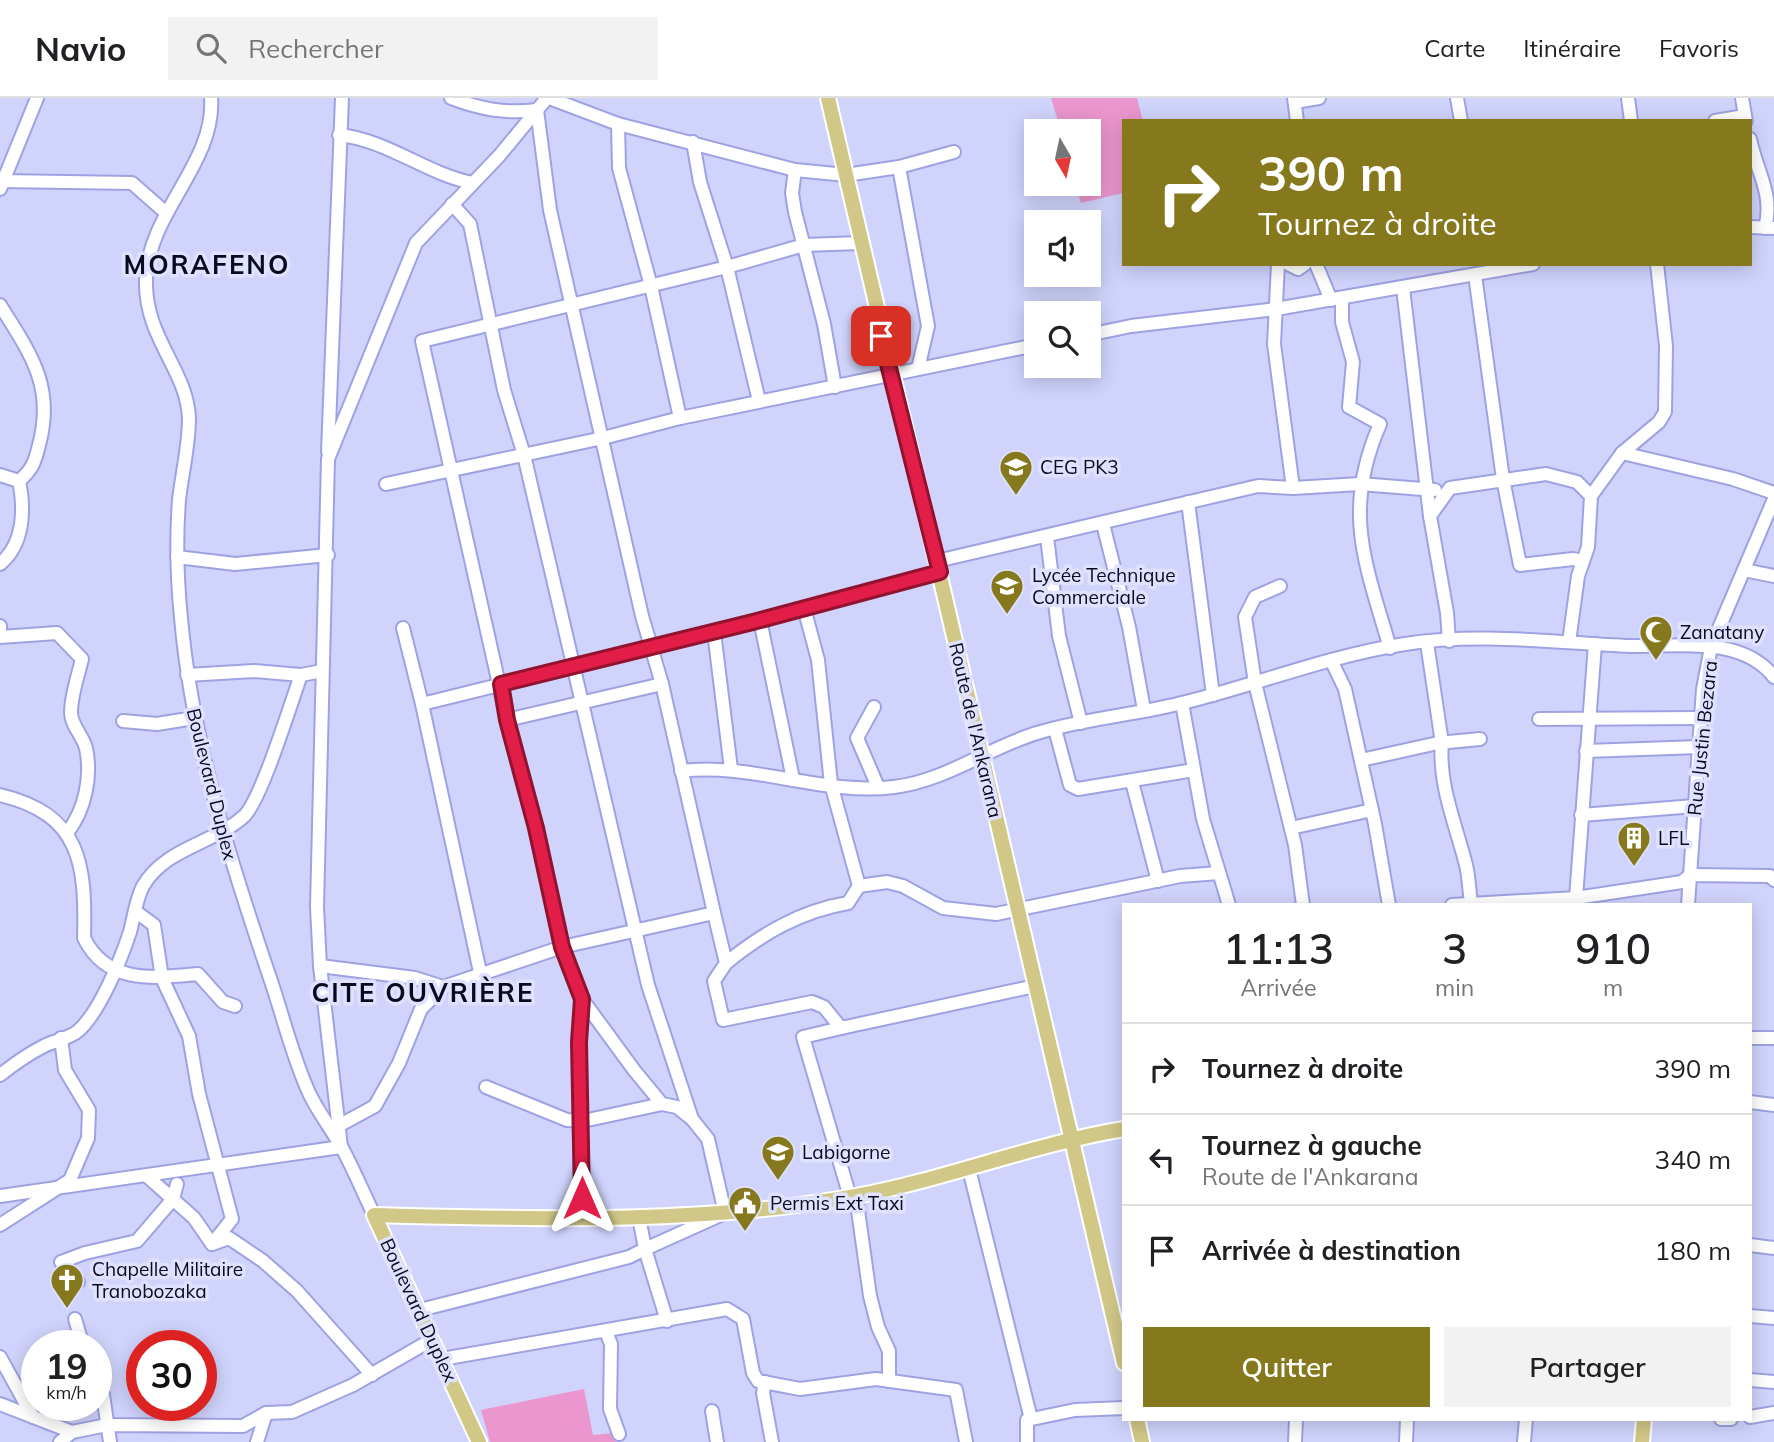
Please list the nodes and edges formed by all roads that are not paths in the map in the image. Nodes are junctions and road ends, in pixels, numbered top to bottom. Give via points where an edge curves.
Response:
1 (37, 98) edge
2 (211, 98) edge
3 (342, 98) edge
4 (451, 98) edge
5 (548, 98) edge
6 (828, 98) edge
7 (1319, 98) edge
8 (1457, 98) edge
9 (1628, 98) edge
10 (1742, 98) edge
11 (1294, 100) edge
12 (537, 110) junction
13 (1745, 118) edge
14 (1297, 119) edge
15 (1461, 119) edge
16 (1631, 119) edge
17 (618, 124) junction
18 (339, 135) junction
19 (693, 142) junction
20 (1752, 149) edge
21 (954, 152) dead end
22 (899, 167) junction
23 (795, 170) junction
24 (846, 175) junction
25 (473, 183) junction
26 (1, 185) edge
27 (452, 204) junction
28 (165, 212) junction
29 (1769, 228) edge
30 (860, 243) junction
31 (804, 245) junction
32 (1278, 266) edge
33 (1317, 266) edge
34 (1522, 266) edge
35 (1657, 266) edge
36 (727, 267) junction
37 (1475, 275) junction
38 (651, 285) junction
39 (1403, 288) junction
40 (1336, 299) junction
41 (572, 304) junction
42 (0, 305) edge
43 (1276, 309) junction
44 (492, 323) junction
45 (1101, 332) edge
46 (1024, 347) edge
47 (918, 369) junction
48 (891, 374) junction
49 (835, 387) junction
50 (759, 401) junction
51 (680, 418) junction
52 (603, 438) junction
53 (1622, 453) junction
54 (524, 455) junction
55 (328, 459) junction
56 (450, 472) junction
57 (0, 475) edge
58 (1503, 479) junction
59 (19, 481) junction
60 (386, 484) dead end
61 (1360, 484) junction
62 (1293, 488) junction
63 (1450, 488) junction
64 (1429, 491) junction
65 (1774, 493) edge
66 (1591, 496) junction
67 (1774, 499) edge
68 (1188, 502) junction
69 (1430, 516) junction
70 (1103, 524) junction
71 (1047, 537) junction
72 (327, 555) junction
73 (177, 557) junction
74 (1583, 561) junction
75 (0, 564) edge
76 (939, 567) junction
77 (1744, 570) junction
78 (1774, 576) edge
79 (1280, 586) dead end
80 (804, 608) junction
81 (760, 620) junction
82 (0, 626) edge
83 (403, 628) dead end
84 (714, 632) junction
85 (1449, 641) junction
86 (1569, 642) junction
87 (1427, 643) junction
88 (1595, 644) junction
89 (651, 647) junction
90 (1712, 647) junction
91 (1390, 648) junction
92 (1332, 662) junction
93 (573, 666) junction
94 (322, 671) junction
95 (301, 675) junction
96 (187, 676) junction
97 (1774, 677) edge
98 (1255, 683) junction
99 (501, 684) junction
100 (662, 684) junction
101 (1213, 695) junction
102 (582, 702) junction
103 (1182, 703) junction
104 (422, 704) junction
105 (874, 707) dead end
106 (1144, 710) junction
107 (194, 718) junction
108 (1701, 718) junction
109 (1539, 719) dead end
110 (1588, 719) junction
111 (507, 720) junction
112 (123, 721) dead end
113 (1081, 723) junction
114 (1055, 729) junction
115 (1480, 739) dead end
116 (1442, 743) junction
117 (1699, 747) junction
118 (1586, 751) junction
119 (982, 753) junction
120 (1361, 760) junction
121 (731, 769) junction
122 (1194, 770) junction
123 (681, 771) junction
124 (793, 779) junction
125 (1132, 782) junction
126 (831, 784) junction
127 (878, 787) junction
128 (0, 795) edge
129 (1695, 806) junction
130 (1372, 810) junction
131 (1580, 815) junction
132 (1291, 828) junction
133 (224, 832) junction
134 (67, 833) junction
135 (1219, 873) junction
136 (1690, 875) junction
137 (1774, 880) edge
138 (1158, 881) junction
139 (859, 886) junction
140 (1576, 898) junction
141 (1471, 902) junction
142 (1227, 903) edge
143 (1303, 903) edge
144 (1389, 903) edge
145 (1465, 903) edge
146 (1688, 903) edge
147 (135, 911) junction
148 (1017, 912) junction
149 (714, 913) junction
150 (635, 931) junction
151 (562, 947) junction
152 (726, 962) junction
153 (320, 966) junction
154 (114, 969) junction
155 (480, 972) junction
156 (162, 978) junction
157 (443, 986) junction
158 (1035, 986) junction
159 (582, 999) junction
160 (235, 1006) dead end
161 (841, 1028) junction
162 (61, 1038) junction
163 (1752, 1038) edge
164 (1774, 1038) edge
165 (0, 1075) edge
166 (486, 1087) dead end
167 (1752, 1102) edge
168 (662, 1104) junction
169 (1774, 1105) edge
170 (692, 1119) junction
171 (583, 1121) junction
172 (340, 1125) junction
173 (1122, 1129) edge
174 (1072, 1137) junction
175 (341, 1147) junction
176 (219, 1166) junction
177 (969, 1169) junction
178 (148, 1177) junction
179 (177, 1184) dead end
180 (58, 1189) junction
181 (0, 1196) edge
182 (853, 1196) junction
183 (173, 1199) junction
184 (725, 1213) junction
185 (374, 1215) junction
186 (582, 1217) junction
187 (639, 1217) junction
188 (0, 1225) edge
189 (212, 1244) junction
190 (1752, 1245) edge
191 (1774, 1248) edge
192 (645, 1249) junction
193 (78, 1282) dead end
194 (420, 1310) junction
195 (1752, 1316) edge
196 (1774, 1318) edge
197 (75, 1319) dead end
198 (667, 1321) junction
199 (78, 1330) edge
200 (606, 1332) junction
201 (433, 1339) junction
202 (1122, 1354) edge
203 (0, 1357) edge
204 (442, 1359) junction
205 (372, 1375) junction
206 (1752, 1380) edge
207 (889, 1381) junction
208 (765, 1382) junction
209 (1774, 1382) edge
210 (21, 1395) edge
211 (0, 1404) edge
212 (1122, 1408) edge
213 (712, 1411) dead end
214 (21, 1412) edge
215 (266, 1413) junction
216 (1774, 1413) edge
217 (1752, 1417) edge
218 (1031, 1419) junction
219 (43, 1421) edge
220 (106, 1421) edge
221 (1137, 1421) edge
222 (1296, 1421) edge
223 (1407, 1421) edge
224 (1526, 1421) edge
225 (1644, 1421) edge
226 (107, 1425) junction
227 (72, 1432) junction
228 (619, 1434) dead end
229 (60, 1442) edge
230 (110, 1442) edge
231 (257, 1442) edge
232 (479, 1442) edge
233 (717, 1442) edge
234 (772, 1442) edge
235 (966, 1442) edge
236 (1027, 1442) edge
237 (1142, 1442) edge
238 (1295, 1442) edge
239 (1406, 1442) edge
240 (1524, 1442) edge
241 (1642, 1442) edge

1 - 26 street
2 - 28 street, Boulevard Duplex via 201,149
3 - 18 street
4 - 12 street via 481,109
5 - 12 street
5 - 17 street
6 - 24 main road, Route de l'Ankarana
7 - 11 street
8 - 15 street
9 - 16 street
10 - 13 street
11 - 14 street
12 - 25 street
12 - 41 street via 550,210
17 - 19 street
17 - 38 street via 619,168
18 - 25 street via 392,149
18 - 55 street
19 - 23 street
19 - 36 street via 700,182
20 - 29 street via 1772,202
21 - 22 street
22 - 24 street
22 - 47 street via 928,326
23 - 24 street
23 - 31 street via 792,193
24 - 30 main road, Route de l'Ankarana
25 - 27 street
26 - 28 street via 132,183
27 - 44 street via 470,224
27 - 55 street via 416,243
28 - 73 street, Boulevard Duplex via 146,278 155,334 182,387 189,415
30 - 31 street
30 - 48 main road, Route de l'Ankarana
31 - 36 street
31 - 49 street
32 - 43 street
33 - 40 street
34 - 37 street
35 - 53 street via 1666,346 1665,412
36 - 38 street
36 - 50 street
37 - 39 street
37 - 58 street
38 - 41 street
38 - 51 street
39 - 40 street
39 - 64 street
40 - 43 street
40 - 61 street via 1353,362 1349,407 1380,424
41 - 44 street
41 - 52 street
42 - 59 street via 25,346 46,395 44,428 33,470
43 - 45 street
43 - 62 street via 1274,344
44 - 54 street via 504,390
44 - 56 street via 422,341
46 - 47 street
47 - 48 street
48 - 49 street
48 - 76 main road, Route de l'Ankarana
49 - 50 street
50 - 51 street
51 - 52 street
52 - 54 street
52 - 89 street
53 - 65 street
53 - 66 street
54 - 56 street
54 - 93 street
55 - 72 street
56 - 60 street
56 - 99 street
57 - 59 street
58 - 63 street
58 - 66 street via 1546,474 1577,482
58 - 74 street via 1520,565
59 - 75 street via 22,523 16,543
61 - 62 street
61 - 64 street
61 - 91 street via 1358,521 1364,557
62 - 68 street via 1258,486
63 - 64 street
63 - 69 street
64 - 69 street
66 - 74 street
67 - 77 street, Rue Justin Bezara
68 - 70 street
68 - 101 street
69 - 85 street
70 - 71 street
70 - 106 street
71 - 76 street
71 - 113 street via 1059,636
72 - 73 street via 235,564
72 - 94 street
73 - 96 street, Boulevard Duplex
74 - 86 street
76 - 80 street
76 - 119 main road, Route de l'Ankarana
77 - 78 street
77 - 90 street, Rue Justin Bezara
79 - 98 street via 1255,597 1245,617
80 - 81 street
80 - 126 street via 818,660
81 - 84 street
81 - 124 street
82 - 134 street via 0,637 57,634 82,659 71,716 86,747 87,772 77,820
83 - 104 street
84 - 89 street
84 - 121 street
85 - 86 street
85 - 87 street
86 - 88 street
87 - 91 street
87 - 116 street
88 - 90 street
88 - 110 street
89 - 93 street
89 - 100 street
90 - 97 street via 1731,648
90 - 108 street, Rue Justin Bezara
91 - 92 street
92 - 98 street
92 - 120 street via 1345,689
93 - 99 street
93 - 102 street
94 - 95 street
94 - 153 street
95 - 96 street via 254,671
95 - 133 street via 254,800 246,815
96 - 107 street, Boulevard Duplex
98 - 101 street
98 - 132 street
99 - 104 street
99 - 111 street
100 - 102 street
100 - 123 street
101 - 103 street
102 - 111 street
102 - 150 street
103 - 106 street
103 - 122 street
104 - 155 street
105 - 127 street via 857,738
106 - 113 street
107 - 112 street via 157,724
107 - 133 street, Boulevard Duplex
108 - 110 street
108 - 117 street, Rue Justin Bezara
109 - 110 street
110 - 118 street
111 - 151 street
113 - 114 street
114 - 119 street
114 - 125 street via 1070,785 1094,789
115 - 116 street
116 - 120 street
116 - 141 street via 1440,759 1467,867
117 - 118 street
117 - 129 street, Rue Justin Bezara
118 - 131 street
119 - 127 street via 952,770 895,787
119 - 148 main road, Route de l'Ankarana
120 - 130 street
121 - 123 street
121 - 124 street
122 - 125 street
122 - 135 street
123 - 149 street
124 - 126 street
125 - 138 street
126 - 127 street
126 - 139 street
128 - 134 street via 31,802
129 - 131 street
129 - 136 street, Rue Justin Bezara
130 - 132 street
130 - 144 street
131 - 140 street
132 - 143 street
133 - 147 street via 165,862 144,885
133 - 175 street, Boulevard Duplex via 310,1095
134 - 154 street via 81,866 84,938
135 - 138 street
135 - 142 street
136 - 137 street via 1770,876
136 - 140 street via 1682,882
136 - 146 street, Rue Justin Bezara
138 - 148 street
139 - 148 street via 887,882 943,908
139 - 152 street via 848,903 798,916
140 - 141 street
141 - 145 street
147 - 154 street
147 - 156 street via 154,925
148 - 158 main road, Route de l'Ankarana
149 - 150 street
149 - 152 street
150 - 151 street
150 - 170 street
151 - 155 street
151 - 159 street
152 - 161 street via 714,981 723,1020 812,1002 824,1007
153 - 157 street
153 - 172 street
154 - 156 street via 145,979
154 - 162 street via 78,1031
155 - 157 street
156 - 160 street via 198,974 223,1002
156 - 176 street via 189,1036
157 - 172 street via 421,1009 375,1107
158 - 161 street
158 - 174 main road, Route de l'Ankarana
159 - 168 street
159 - 171 street
161 - 182 street via 803,1038
162 - 165 street
162 - 180 street via 65,1070 89,1110 88,1138 70,1180
163 - 164 street
166 - 171 street via 553,1115
167 - 169 street
168 - 170 street via 677,1107
168 - 171 street
170 - 184 street via 708,1139
171 - 186 street
172 - 175 street
173 - 174 main road
174 - 177 main road
174 - 202 main road, Route de l'Ankarana
175 - 176 street
175 - 185 street, Boulevard Duplex
176 - 178 street
176 - 189 street via 232,1219
177 - 182 main road
177 - 218 street
178 - 180 street
178 - 183 street
179 - 183 street
180 - 181 street
180 - 188 street
182 - 184 main road
182 - 207 street via 870,1296 889,1350
183 - 189 street
183 - 193 street via 137,1241 61,1262
184 - 187 main road
184 - 192 street
185 - 186 main road
185 - 194 main road, Boulevard Duplex
186 - 187 main road
187 - 192 street
189 - 205 street via 229,1238 263,1261 297,1291
190 - 191 street
192 - 194 street via 629,1257
192 - 198 street
194 - 201 main road, Boulevard Duplex
195 - 196 street
197 - 199 street
198 - 200 street
198 - 208 street via 727,1309 743,1319 753,1373
200 - 204 street
200 - 228 street via 611,1344 610,1409
201 - 204 main road, Boulevard Duplex
201 - 205 street
203 - 210 street
204 - 232 main road, Boulevard Duplex
205 - 215 street via 292,1412
206 - 209 street
207 - 208 street via 871,1379 800,1389
207 - 235 street via 956,1390
208 - 234 street
211 - 214 street
212 - 218 street via 1075,1410
213 - 233 street
215 - 226 street via 243,1426
215 - 231 street
216 - 217 street
218 - 236 street via 1027,1420
219 - 227 street
220 - 226 street
221 - 237 main road
222 - 238 street
223 - 239 street
224 - 240 street
225 - 241 main road
226 - 227 street
226 - 230 street
227 - 229 street

